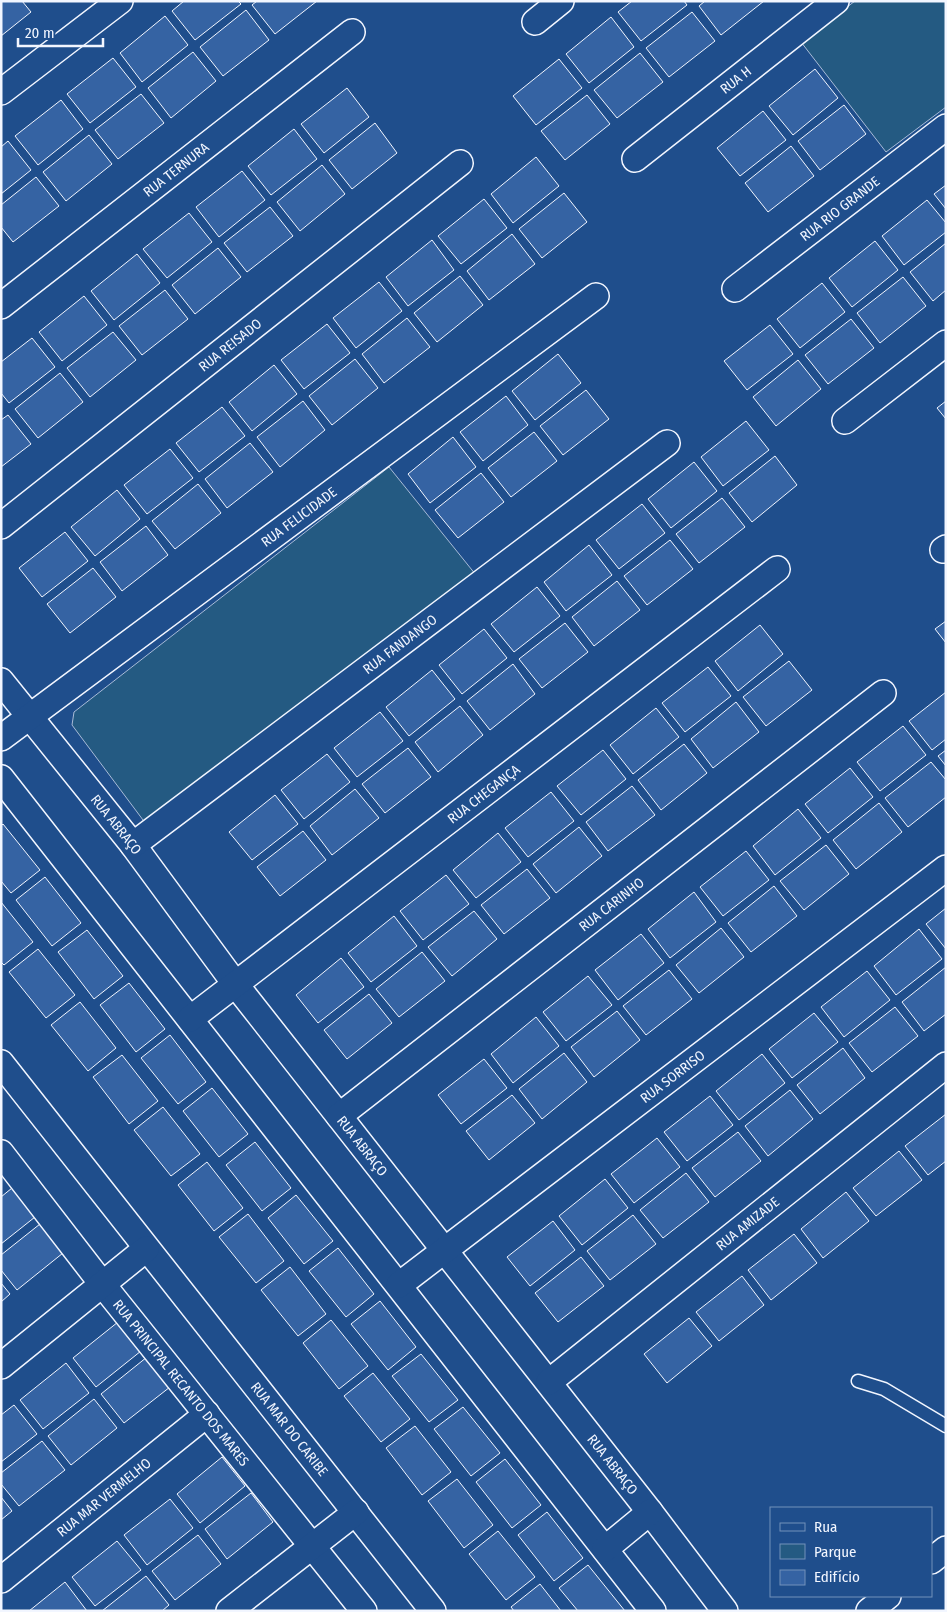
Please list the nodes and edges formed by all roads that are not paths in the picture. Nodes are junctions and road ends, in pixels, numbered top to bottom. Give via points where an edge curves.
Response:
1 (120, 1) edge
2 (562, 1) edge
3 (836, 1) edge
4 (535, 22) dead end
5 (352, 32) dead end
6 (1, 92) edge
7 (946, 127) edge
8 (636, 159) dead end
9 (460, 163) dead end
10 (735, 289) dead end
11 (596, 296) dead end
12 (1, 306) edge
13 (946, 343) edge
14 (845, 421) dead end
15 (667, 443) dead end
16 (1, 526) edge
17 (777, 569) dead end
18 (1, 681) edge
19 (883, 692) dead end
20 (30, 716) junction
21 (1, 738) edge
22 (1, 778) edge
23 (133, 845) junction
24 (946, 868) edge
25 (236, 985) junction
26 (190, 1019) junction
27 (1, 1063) edge
28 (946, 1064) edge
29 (339, 1116) junction
30 (1, 1153) edge
31 (146, 1249) junction
32 (444, 1251) junction
33 (103, 1284) junction
34 (400, 1285) junction
35 (1, 1366) edge
36 (549, 1382) junction
37 (858, 1382) dead end
38 (207, 1414) junction
39 (946, 1426) edge
40 (356, 1512) junction
41 (650, 1512) junction
42 (313, 1545) junction
43 (605, 1549) junction
44 (946, 1549) edge
45 (932, 1560) edge
46 (1, 1580) edge
47 (887, 1597) edge
48 (229, 1611) edge
49 (364, 1611) edge
50 (433, 1611) edge
51 (653, 1611) edge
52 (725, 1611) edge
53 (869, 1611) edge

1 - 6 street
2 - 4 street
3 - 8 street, RUA H
5 - 12 street, RUA TERNURA
7 - 10 street, RUA RIO GRANDE
9 - 16 street, RUA REISADO
11 - 20 street, RUA FELICIDADE
13 - 14 street
15 - 23 street, RUA FANDANGO
17 - 25 street, RUA CHEGANÇA
18 - 20 street, RUA ABRAÇO
19 - 29 street, RUA CARINHO
20 - 21 street, RUA FELICIDADE
20 - 23 street, RUA ABRAÇO
22 - 26 street
23 - 25 street, RUA ABRAÇO
24 - 32 street, RUA SORRISO
25 - 26 street, RUA CHEGANÇA
25 - 29 street, RUA ABRAÇO
26 - 34 street
27 - 31 street, RUA MAR DO CARIBE
28 - 36 street, RUA AMIZADE
29 - 32 street, RUA ABRAÇO
30 - 33 street, RUA PRINCIPAL RECANTO DOS MARES
31 - 33 street
31 - 40 street, RUA MAR DO CARIBE
32 - 34 street, RUA SORRISO
32 - 36 street, RUA ABRAÇO
33 - 35 street
33 - 38 street, RUA PRINCIPAL RECANTO DOS MARES
34 - 43 street
36 - 41 street, RUA ABRAÇO
37 - 39 lane via 884,1389
38 - 42 street, RUA PRINCIPAL RECANTO DOS MARES
38 - 46 street, RUA MAR VERMELHO
40 - 42 street
40 - 50 street, RUA MAR DO CARIBE
41 - 43 street
41 - 52 street, RUA ABRAÇO
42 - 48 street
42 - 49 street, RUA PRINCIPAL RECANTO DOS MARES
43 - 51 street
44 - 45 street
47 - 53 street

